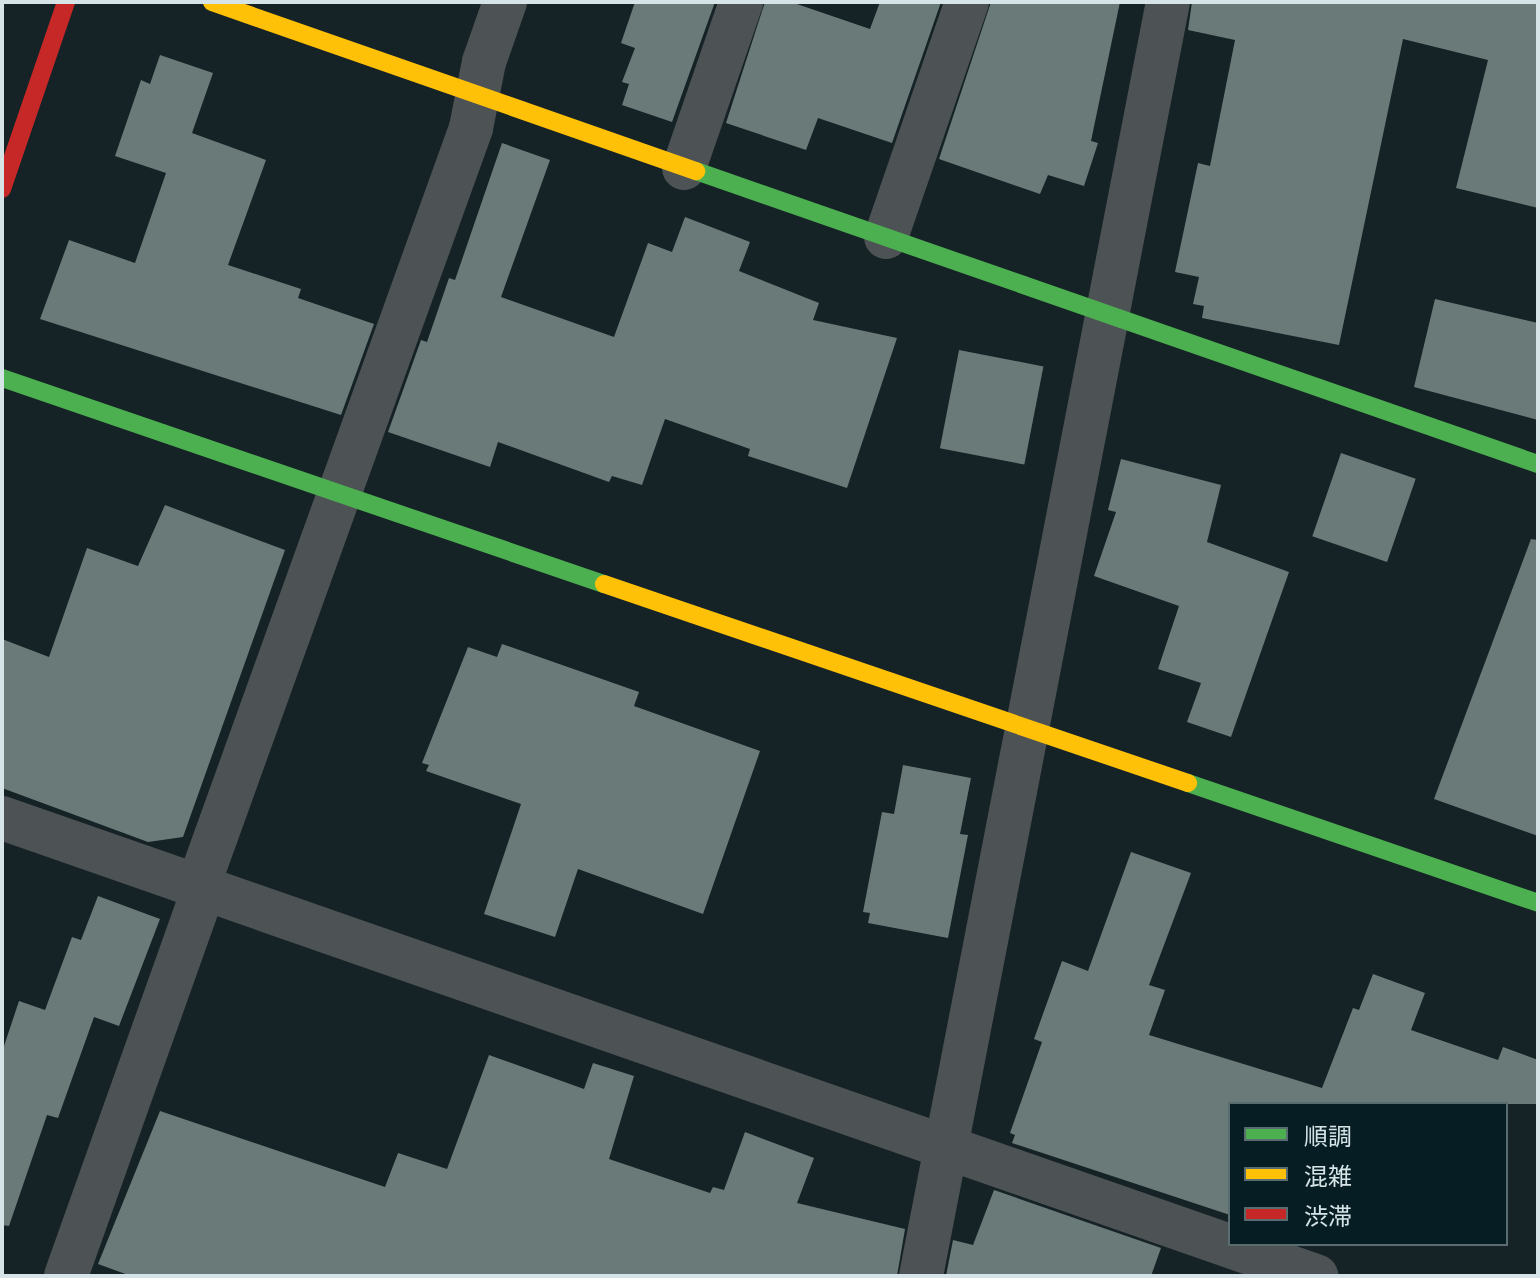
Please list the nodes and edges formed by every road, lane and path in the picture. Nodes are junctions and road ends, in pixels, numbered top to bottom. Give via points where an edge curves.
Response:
1 (66, 2) edge
2 (212, 2) edge
3 (505, 2) edge
4 (741, 2) edge
5 (967, 2) edge
6 (1168, 2) edge
7 (476, 98) junction
8 (684, 168) junction
9 (2, 189) edge
10 (886, 237) junction
11 (1109, 314) junction
12 (2, 378) edge
13 (1538, 464) edge
14 (341, 492) junction
15 (1030, 729) junction
16 (2, 818) edge
17 (201, 887) junction
18 (1538, 903) edge
19 (945, 1145) junction
20 (1228, 1245) edge
21 (1231, 1246) edge
22 (66, 1276) edge
23 (921, 1276) edge
24 (1316, 1276) edge

1 - 9 street
2 - 7 street
3 - 7 street
4 - 8 street
5 - 10 street
6 - 11 street
7 - 8 street
7 - 14 street via 471,128
8 - 10 street
10 - 11 street
11 - 13 street
11 - 15 street
12 - 14 street
14 - 15 street
14 - 17 street
15 - 18 street
15 - 19 street
16 - 17 street
17 - 19 street
17 - 22 street
19 - 20 street
19 - 23 street
21 - 24 street

